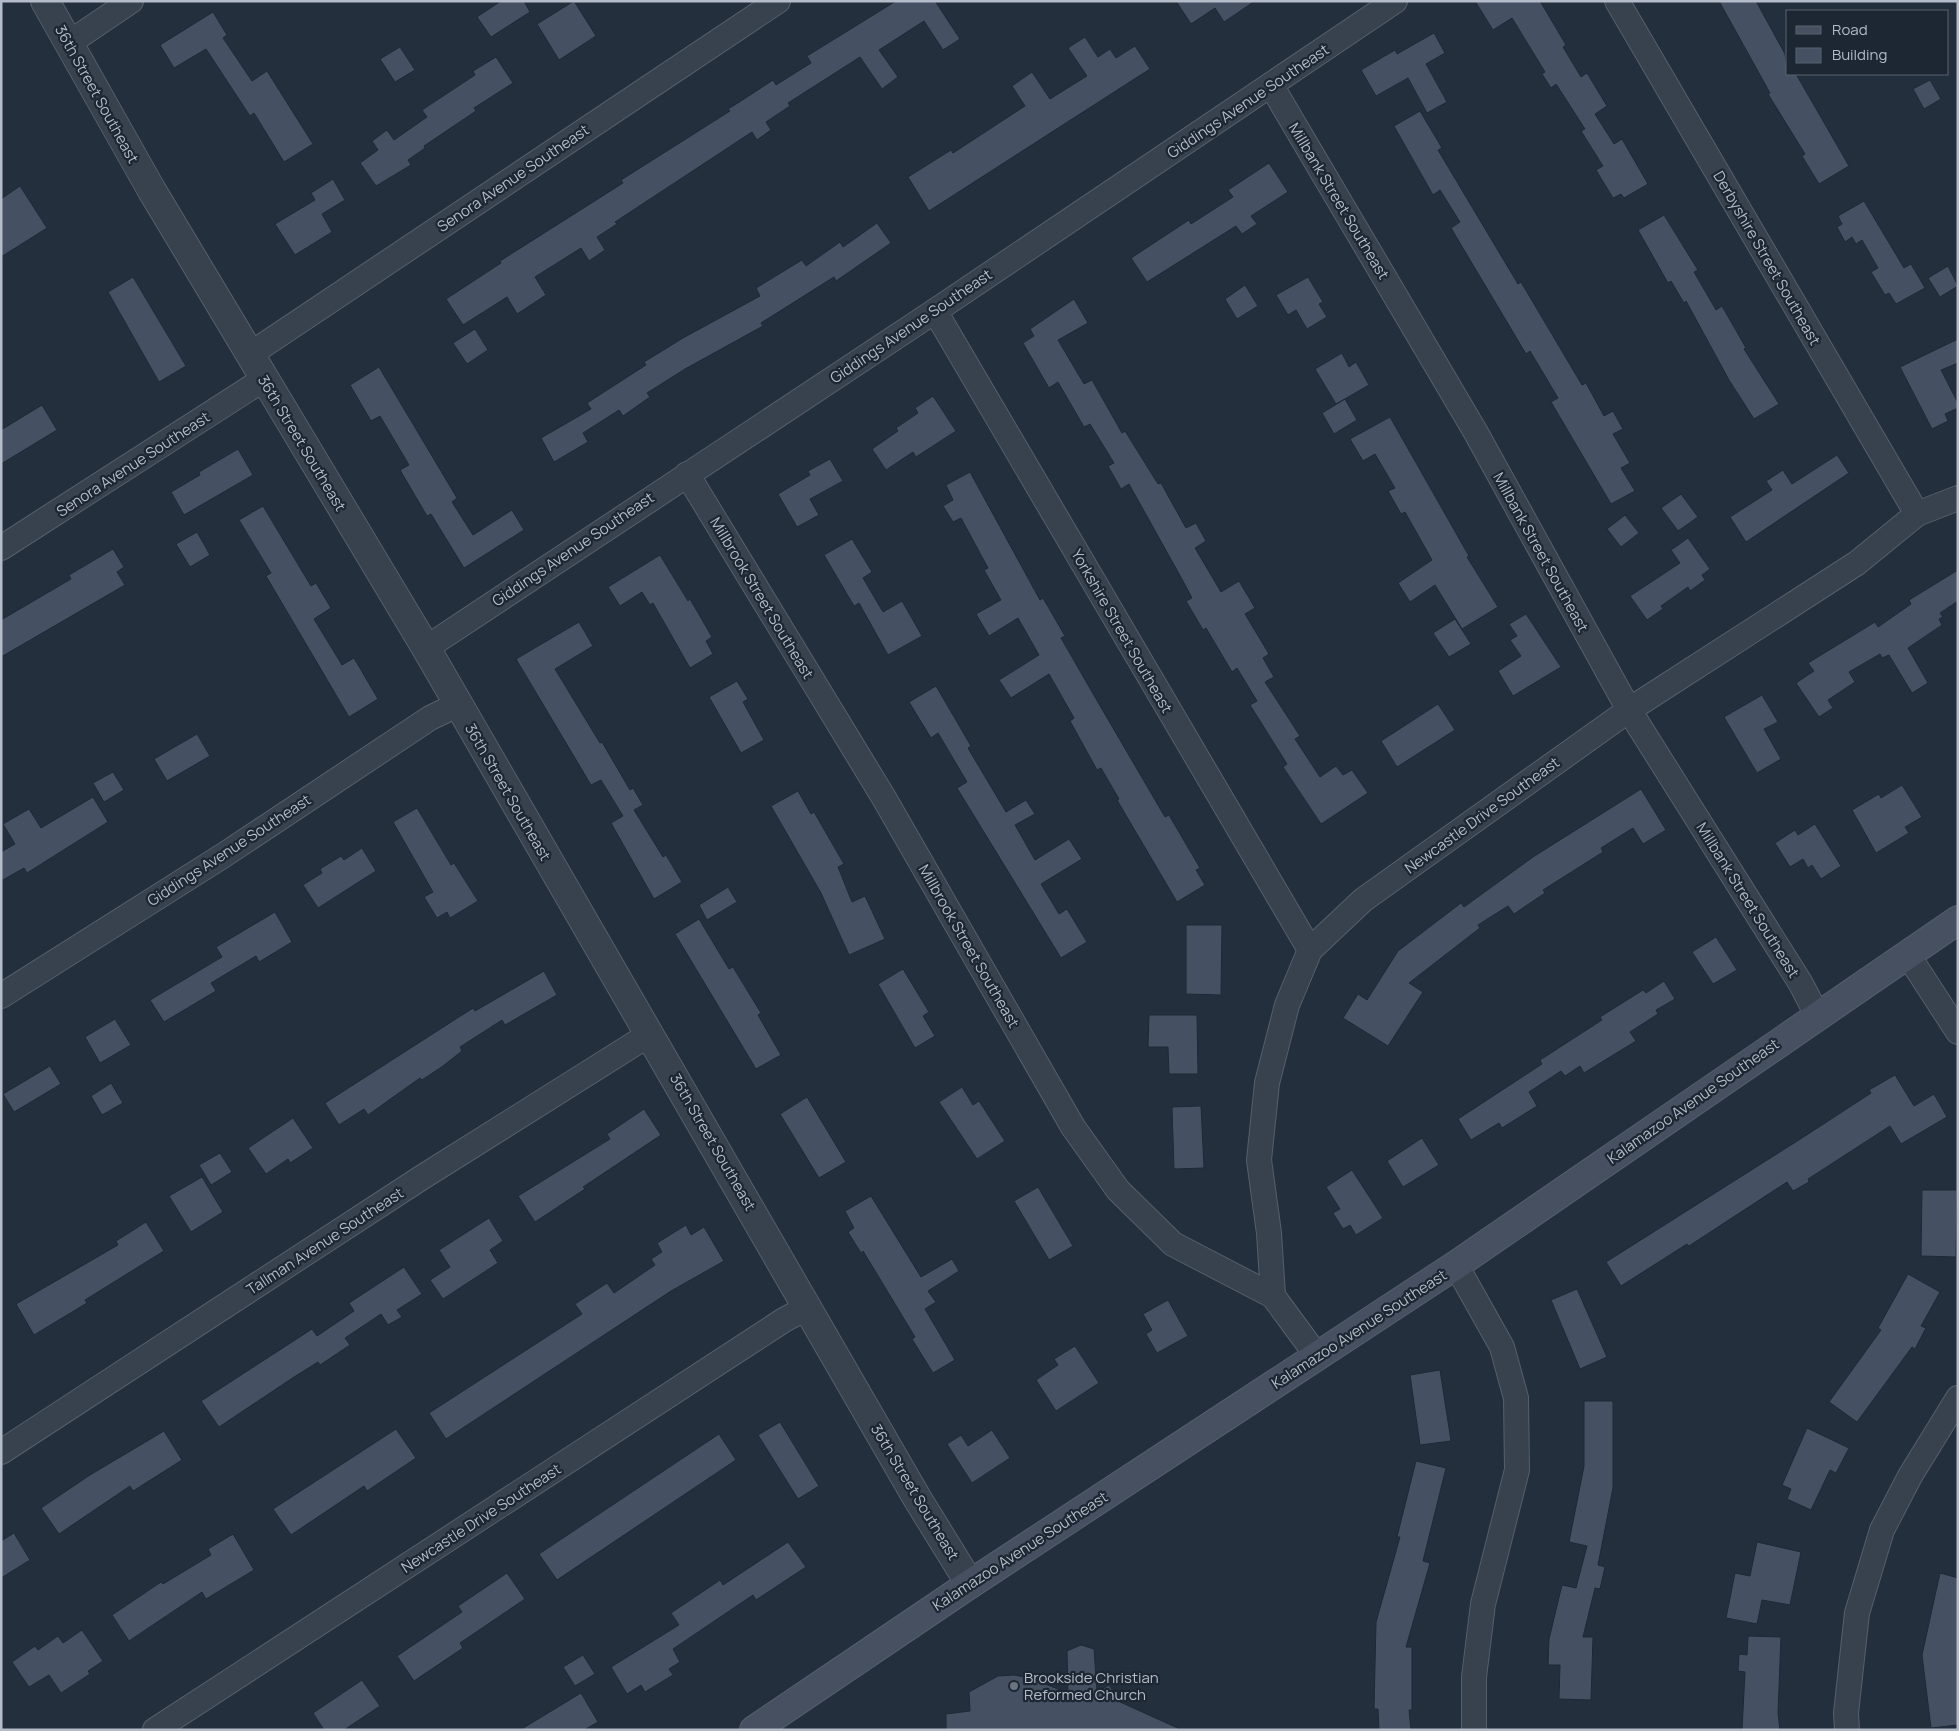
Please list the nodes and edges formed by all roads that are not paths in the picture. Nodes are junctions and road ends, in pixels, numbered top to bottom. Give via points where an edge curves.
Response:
1 (45, 1) edge
2 (131, 1) edge
3 (778, 1) edge
4 (1395, 1) edge
5 (1618, 1) edge
6 (69, 43) junction
7 (1271, 85) junction
8 (935, 311) junction
9 (248, 355) junction
10 (264, 380) junction
11 (687, 474) junction
12 (1958, 498) edge
13 (1917, 514) junction
14 (1, 548) edge
15 (426, 648) junction
16 (457, 704) junction
17 (1629, 710) junction
18 (1958, 920) edge
19 (1310, 950) junction
20 (1908, 955) junction
21 (1, 996) edge
22 (1817, 1015) junction
23 (1958, 1032) edge
24 (650, 1034) junction
25 (1456, 1265) junction
26 (1272, 1296) junction
27 (808, 1307) junction
28 (1317, 1356) junction
29 (1958, 1398) edge
30 (1, 1452) edge
31 (970, 1584) junction
32 (155, 1730) edge
33 (754, 1730) edge
34 (1474, 1730) edge
35 (1847, 1730) edge

1 - 6 street, 36th Street Southeast
2 - 6 street
3 - 9 street, Senora Avenue Southeast
4 - 7 street, Giddings Avenue Southeast
5 - 13 street, Derbyshire Street Southeast
6 - 9 street, 36th Street Southeast
7 - 8 street, Giddings Avenue Southeast
7 - 17 street, Millbank Street Southeast via 1475,431
8 - 11 street, Giddings Avenue Southeast
8 - 19 street, Yorkshire Street Southeast
9 - 10 street, 36th Street Southeast
10 - 14 street, Senora Avenue Southeast
10 - 15 street, 36th Street Southeast
11 - 15 street, Giddings Avenue Southeast
11 - 26 street, Millbrook Street Southeast via 884,798 1073,1127 1113,1182 1173,1244
12 - 13 street, Newcastle Drive Southeast
13 - 17 street, Newcastle Drive Southeast via 1858,563
15 - 16 street, 36th Street Southeast
16 - 21 street, Giddings Avenue Southeast via 430,718
16 - 24 street, 36th Street Southeast
17 - 19 street, Newcastle Drive Southeast via 1363,900
17 - 22 street, Millbank Street Southeast via 1801,984
18 - 20 main road, Kalamazoo Avenue Southeast
19 - 26 street, Newcastle Drive Southeast via 1287,1005 1267,1084 1259,1160 1269,1233
20 - 22 main road, Kalamazoo Avenue Southeast
20 - 23 street
22 - 25 main road, Kalamazoo Avenue Southeast
24 - 27 street, 36th Street Southeast
24 - 30 street, Tallman Avenue Southeast via 429,1173
25 - 28 main road, Kalamazoo Avenue Southeast
25 - 34 street via 1502,1347 1516,1398 1517,1470 1483,1604 1474,1677
26 - 28 street, Millbrook Street Southeast
27 - 31 street, 36th Street Southeast
27 - 32 street, Newcastle Drive Southeast
28 - 31 main road, Kalamazoo Avenue Southeast
29 - 35 street via 1910,1476 1882,1530 1857,1613
31 - 33 main road, Kalamazoo Avenue Southeast

